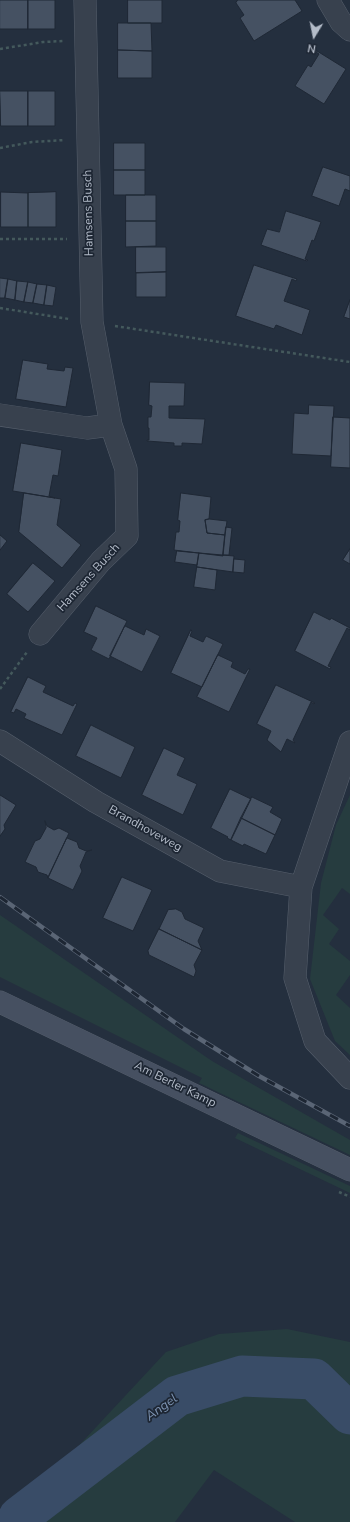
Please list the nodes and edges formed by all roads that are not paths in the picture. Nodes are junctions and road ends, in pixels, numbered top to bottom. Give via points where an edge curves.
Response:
1 (85, 0) edge
2 (328, 0) edge
3 (350, 30) edge
4 (0, 415) edge
5 (111, 425) junction
6 (40, 634) road end
7 (0, 741) edge
8 (350, 742) edge
9 (301, 887) junction
10 (0, 1002) edge
11 (350, 1078) edge
12 (350, 1170) edge

1 - 5 street, Hamsens Busch via 92,322
2 - 3 street via 341,22
4 - 5 street via 87,428
5 - 6 street, Hamsens Busch via 126,469 127,536 101,561
7 - 9 street, Brandhoveweg via 96,802 220,871
8 - 9 street
9 - 11 street via 295,978 315,1041
10 - 12 street, Am Berler Kamp

